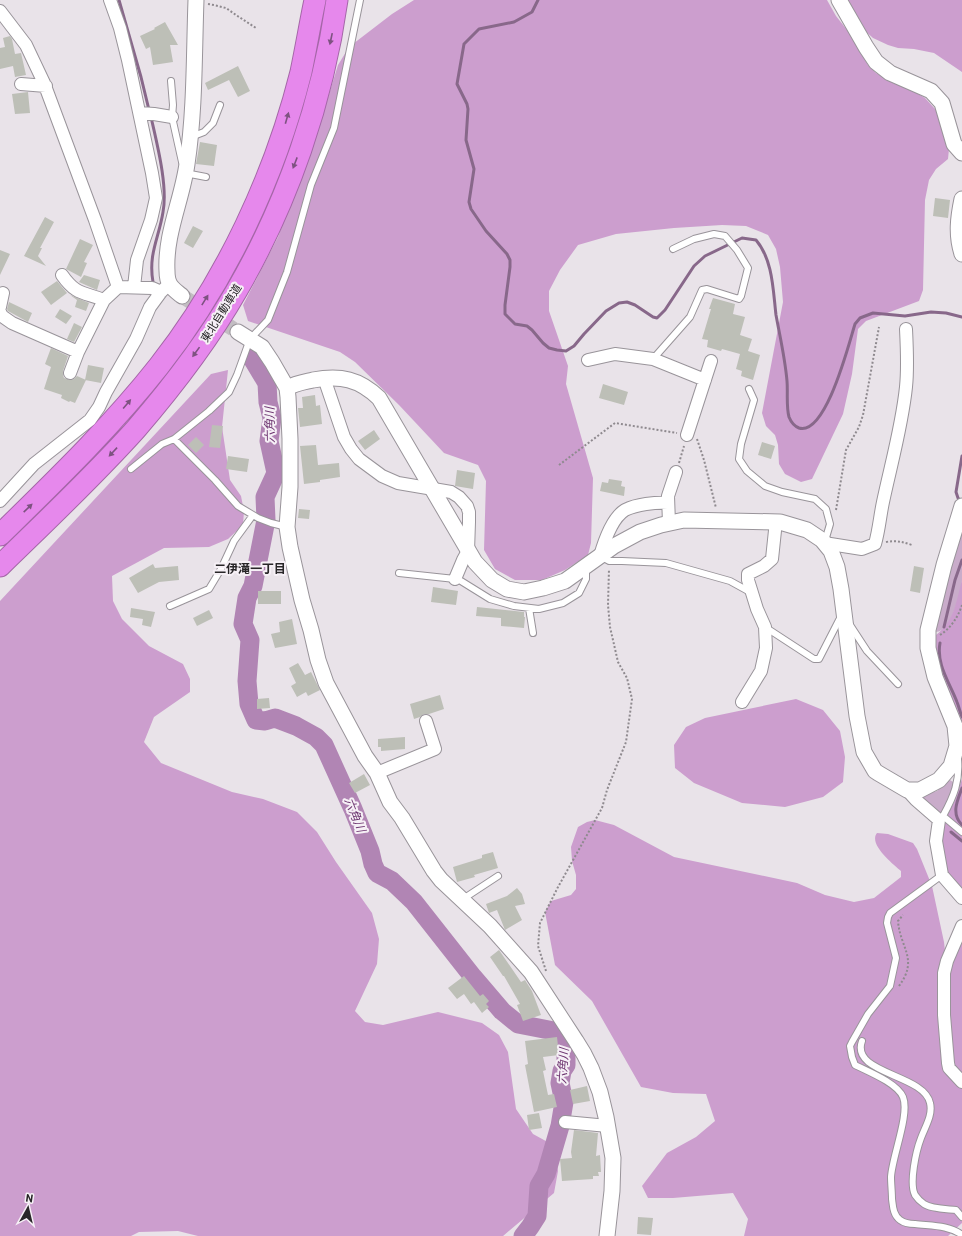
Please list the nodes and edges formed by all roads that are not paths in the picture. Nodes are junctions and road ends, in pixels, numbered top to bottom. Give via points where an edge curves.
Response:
1 (110, 0) edge
2 (315, 0) edge
3 (337, 0) edge
4 (360, 0) edge
5 (839, 0) edge
6 (196, 2) edge
7 (0, 11) edge
8 (171, 81) dead end
9 (21, 84) dead end
10 (46, 86) junction
11 (220, 105) dead end
12 (147, 113) junction
13 (172, 117) junction
14 (190, 138) junction
15 (962, 154) edge
16 (186, 173) junction
17 (206, 177) dead end
18 (962, 199) edge
19 (673, 249) dead end
20 (962, 254) edge
21 (62, 275) dead end
22 (118, 287) junction
23 (134, 287) junction
24 (165, 289) junction
25 (4, 293) dead end
26 (182, 296) tunnel mouth
27 (104, 300) junction
28 (0, 306) edge
29 (0, 312) edge
30 (906, 329) dead end
31 (244, 336) junction
32 (78, 352) junction
33 (653, 359) junction
34 (588, 360) dead end
35 (711, 362) dead end
36 (70, 373) dead end
37 (324, 378) junction
38 (705, 380) junction
39 (287, 388) junction
40 (749, 389) dead end
41 (688, 435) road end
42 (174, 439) junction
43 (131, 469) dead end
44 (676, 472) road end
45 (432, 489) junction
46 (0, 501) edge
47 (668, 503) junction
48 (962, 506) edge
49 (253, 515) junction
50 (776, 521) junction
51 (669, 523) junction
52 (287, 527) junction
53 (0, 535) edge
54 (824, 543) junction
55 (468, 551) junction
56 (605, 559) junction
57 (0, 566) edge
58 (586, 567) junction
59 (399, 573) dead end
60 (455, 579) junction
61 (752, 592) junction
62 (170, 606) dead end
63 (529, 608) junction
64 (844, 617) junction
65 (765, 627) junction
66 (533, 633) dead end
67 (898, 684) dead end
68 (742, 702) dead end
69 (426, 721) dead end
70 (957, 746) junction
71 (377, 773) junction
72 (907, 790) junction
73 (941, 818) junction
74 (962, 832) edge
75 (942, 875) junction
76 (498, 876) dead end
77 (962, 898) edge
78 (462, 900) junction
79 (962, 926) edge
80 (862, 1041) dead end
81 (962, 1082) edge
82 (565, 1122) dead end
83 (608, 1126) junction
84 (962, 1217) edge
85 (962, 1234) edge
86 (607, 1236) edge

1 - 12 street
53 -> 2 highway, 東北自動車道 via 73,464 118,415 160,365 217,279 261,191 284,130 301,72
3 -> 57 highway, 東北自動車道 via 322,79 305,136 259,249 237,290 211,332 136,428 91,477
4 - 31 lane via 334,128 311,185 286,272 268,320
5 - 15 street via 876,62 890,73 931,91 942,103 954,144
6 - 14 street
7 - 10 street via 26,45
8 - 13 lane
9 - 10 street
10 - 22 street
11 - 14 lane via 213,123 204,132
12 - 13 street
12 - 23 street via 156,198 136,260
13 - 16 lane
14 - 16 street
16 - 17 lane
16 - 24 street via 166,253
18 - 20 street via 957,226
19 - 33 lane via 694,239 714,234 725,236 748,268 739,299 702,290 690,317
21 - 27 street via 69,285 79,292
22 - 23 street
22 - 27 street
23 - 24 street
24 - 26 street
24 - 46 street via 150,307 136,339 90,420 34,464
25 - 28 street
27 - 32 street
29 - 32 street via 12,323
30 - 54 street via 906,388 875,544 862,548
31 - 39 street via 262,348
31 - 42 lane via 237,375 229,392 210,411
32 - 36 street
33 - 34 street via 615,354
33 - 38 street
35 - 38 street
37 - 39 street via 297,383
37 - 45 street via 352,380 379,398
37 - 45 street via 344,437 359,459 382,476 398,483
38 - 41 street
39 - 52 street via 290,439
40 - 54 lane via 754,400 739,459 747,471 765,486 815,499 826,509 830,524
42 - 43 lane via 162,444
42 - 49 lane via 238,506
44 - 47 street
45 - 55 street
45 - 55 street via 451,492 467,506
47 - 51 street
47 - 56 street via 642,505 624,511 615,520 604,542
48 - 70 street via 928,630 928,648 935,677 955,726
49 - 52 lane
49 - 62 lane via 234,541 209,589
50 - 51 street via 684,520
50 - 54 street via 807,530
50 - 61 street via 772,559 748,574
51 - 56 street via 640,532 614,546
52 - 71 street via 302,600 326,683 365,756
54 - 64 street via 831,551 837,567
55 - 58 street via 492,580 507,589 524,592 565,581
55 - 60 street
56 - 58 street
56 - 61 lane via 666,563 730,581
58 - 63 lane via 586,579 579,594 564,602 539,609
59 - 60 lane
60 - 63 lane via 490,600
61 - 65 street via 756,609
63 - 66 lane
64 - 65 lane via 839,620 819,659 814,659
64 - 67 lane via 867,651
64 - 72 street via 864,752 876,771
65 - 68 street via 766,648 761,671
69 - 71 street via 435,749
70 - 72 street via 951,766 939,780 920,790
70 - 73 lane via 957,785
71 - 78 street via 390,802 434,871
72 - 73 street
73 - 74 lane
73 - 75 street via 936,841
75 - 77 street
75 - 85 lane via 890,913 887,922 896,958 890,986 868,1014 850,1046 855,1065 895,1087 903,1096 904,1116 891,1177 895,1214 900,1220 910,1224 943,1227
76 - 78 lane
78 - 83 street via 490,926 531,972 576,1041 598,1086
79 - 81 street via 944,973 944,1015 949,1068
80 - 84 lane via 860,1047 864,1059 881,1070 915,1084 926,1094 930,1103 930,1116 920,1140 914,1166 915,1195 924,1204 956,1210
82 - 83 street
83 - 86 street via 614,1175

